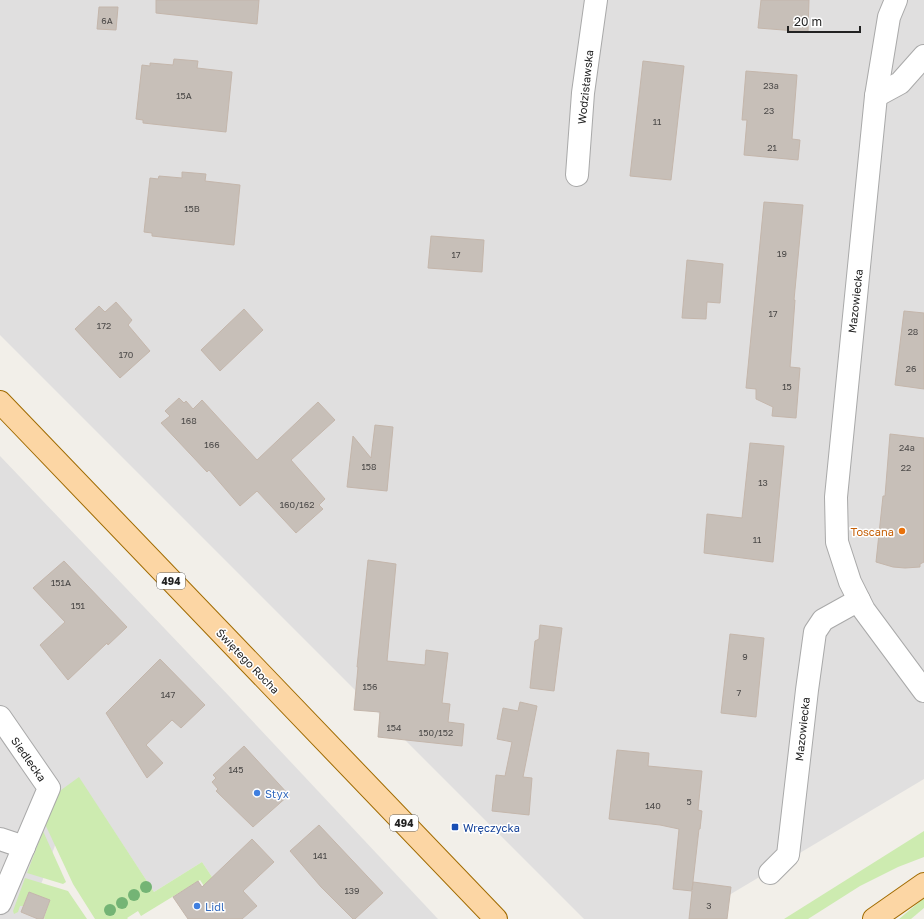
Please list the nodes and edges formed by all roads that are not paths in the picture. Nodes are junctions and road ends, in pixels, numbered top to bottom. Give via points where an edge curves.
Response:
1 (596, 0) edge
2 (896, 0) edge
3 (924, 56) edge
4 (876, 96) junction
5 (577, 175) dead end
6 (0, 402) edge
7 (859, 600) junction
8 (924, 691) edge
9 (0, 717) edge
10 (0, 839) edge
11 (24, 847) junction
12 (770, 873) dead end
13 (924, 884) edge
14 (0, 903) edge
15 (496, 919) edge
16 (874, 919) edge

1 - 5 street, Wodzisławska
2 - 4 street, Mazowiecka via 889,17
3 - 4 street via 900,83
4 - 7 street, Mazowiecka via 836,496 837,542 850,582
6 - 15 main road, Świętego Rocha / 494
7 - 8 street, Mazowiecka
7 - 12 street, Mazowiecka via 823,620 815,632 788,855
9 - 11 street, Siedlecka via 49,788
10 - 11 street
11 - 14 street, Siedlecka
13 - 16 main road

